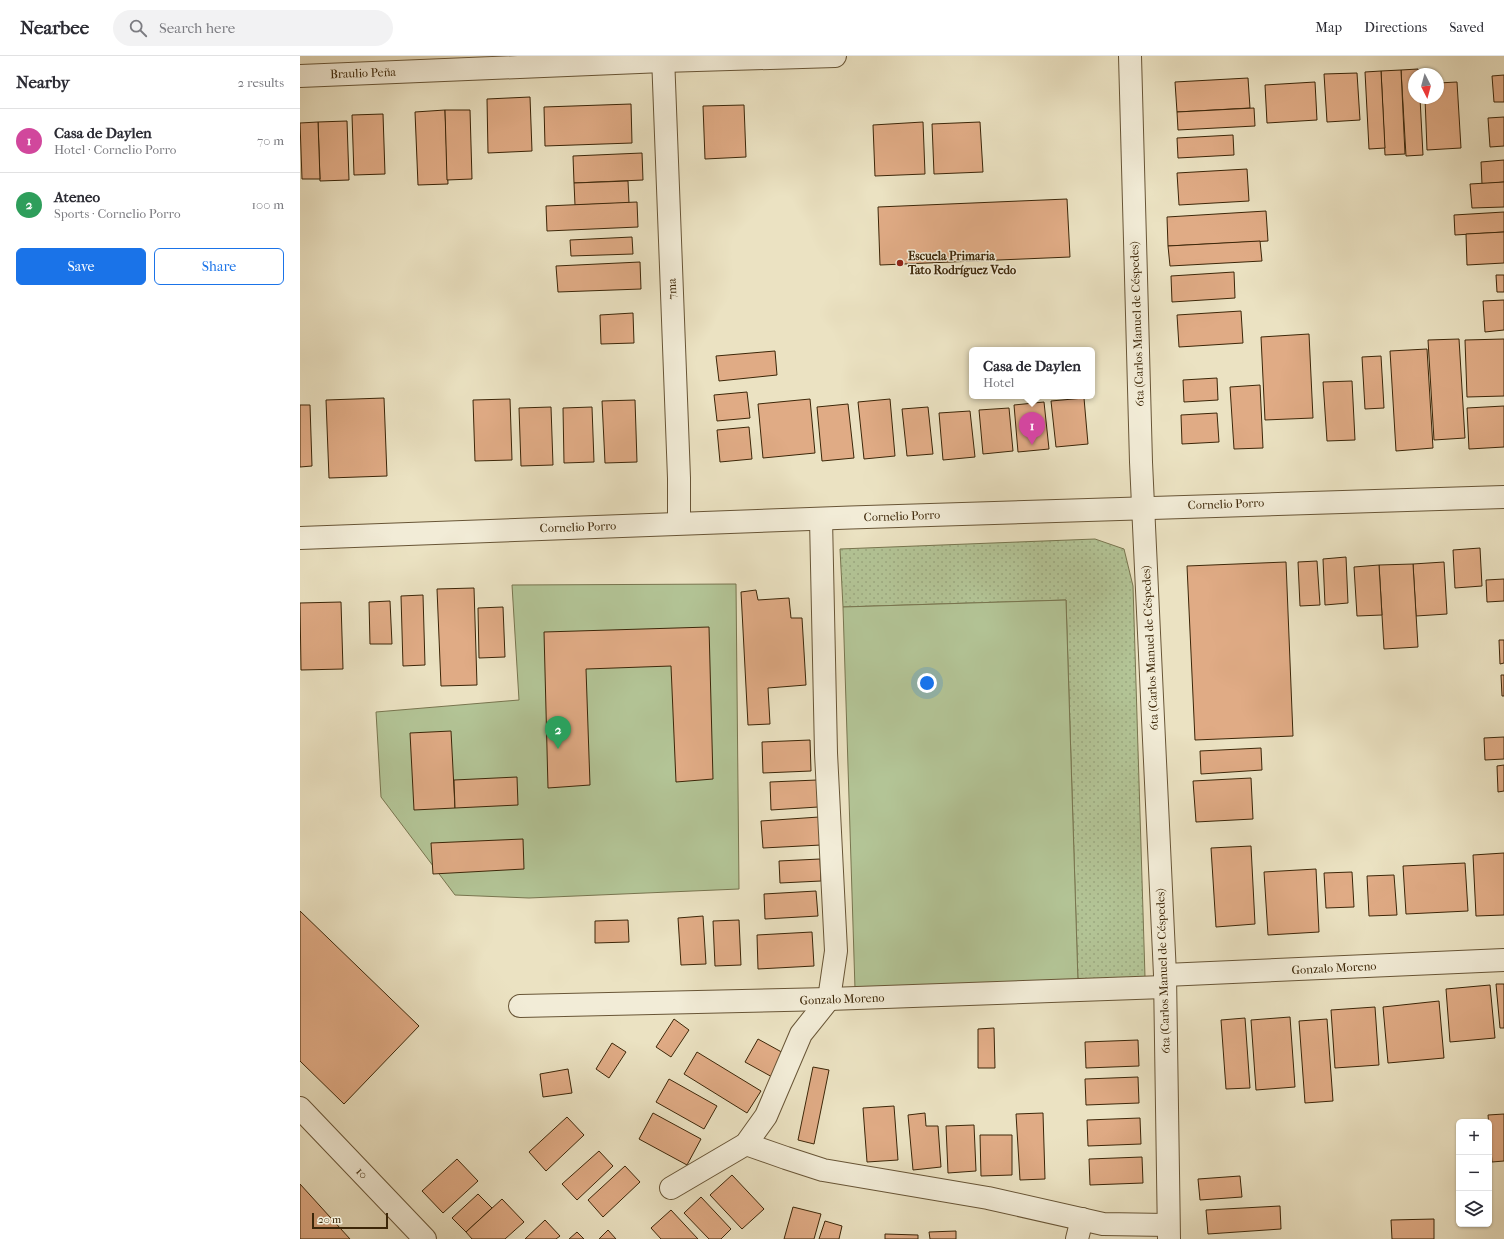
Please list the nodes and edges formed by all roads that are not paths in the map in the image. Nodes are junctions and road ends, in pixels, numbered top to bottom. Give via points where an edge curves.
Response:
1 (835, 56) edge
2 (1130, 56) edge
3 (663, 59) edge
4 (300, 76) edge
5 (1504, 497) edge
6 (1144, 507) junction
7 (822, 519) junction
8 (679, 522) junction
9 (300, 538) edge
10 (1504, 960) edge
11 (1165, 981) junction
12 (829, 999) junction
13 (520, 1006) dead end
14 (300, 1108) edge
15 (746, 1144) junction
16 (671, 1188) dead end
17 (1079, 1229) edge
18 (1169, 1232) edge
19 (425, 1239) edge

1 - 3 street, Braulio Peña
2 - 6 street, 6ta (Carlos Manuel de Céspedes)
3 - 4 street, Braulio Peña
3 - 8 street, 7ma
5 - 6 street, Cornelio Porro
6 - 7 street, Cornelio Porro
6 - 11 street, 6ta (Carlos Manuel de Céspedes)
7 - 8 street, Cornelio Porro
7 - 12 street via 826,753 836,951
8 - 9 street, Cornelio Porro
10 - 11 street, Gonzalo Moreno
11 - 12 street, Gonzalo Moreno
11 - 18 street, 6ta (Carlos Manuel de Céspedes)
12 - 13 street, Gonzalo Moreno
12 - 15 street via 801,1034 766,1116
14 - 19 street, 10
15 - 16 street
15 - 17 street via 823,1170 988,1198
17 - 18 street via 1103,1224

